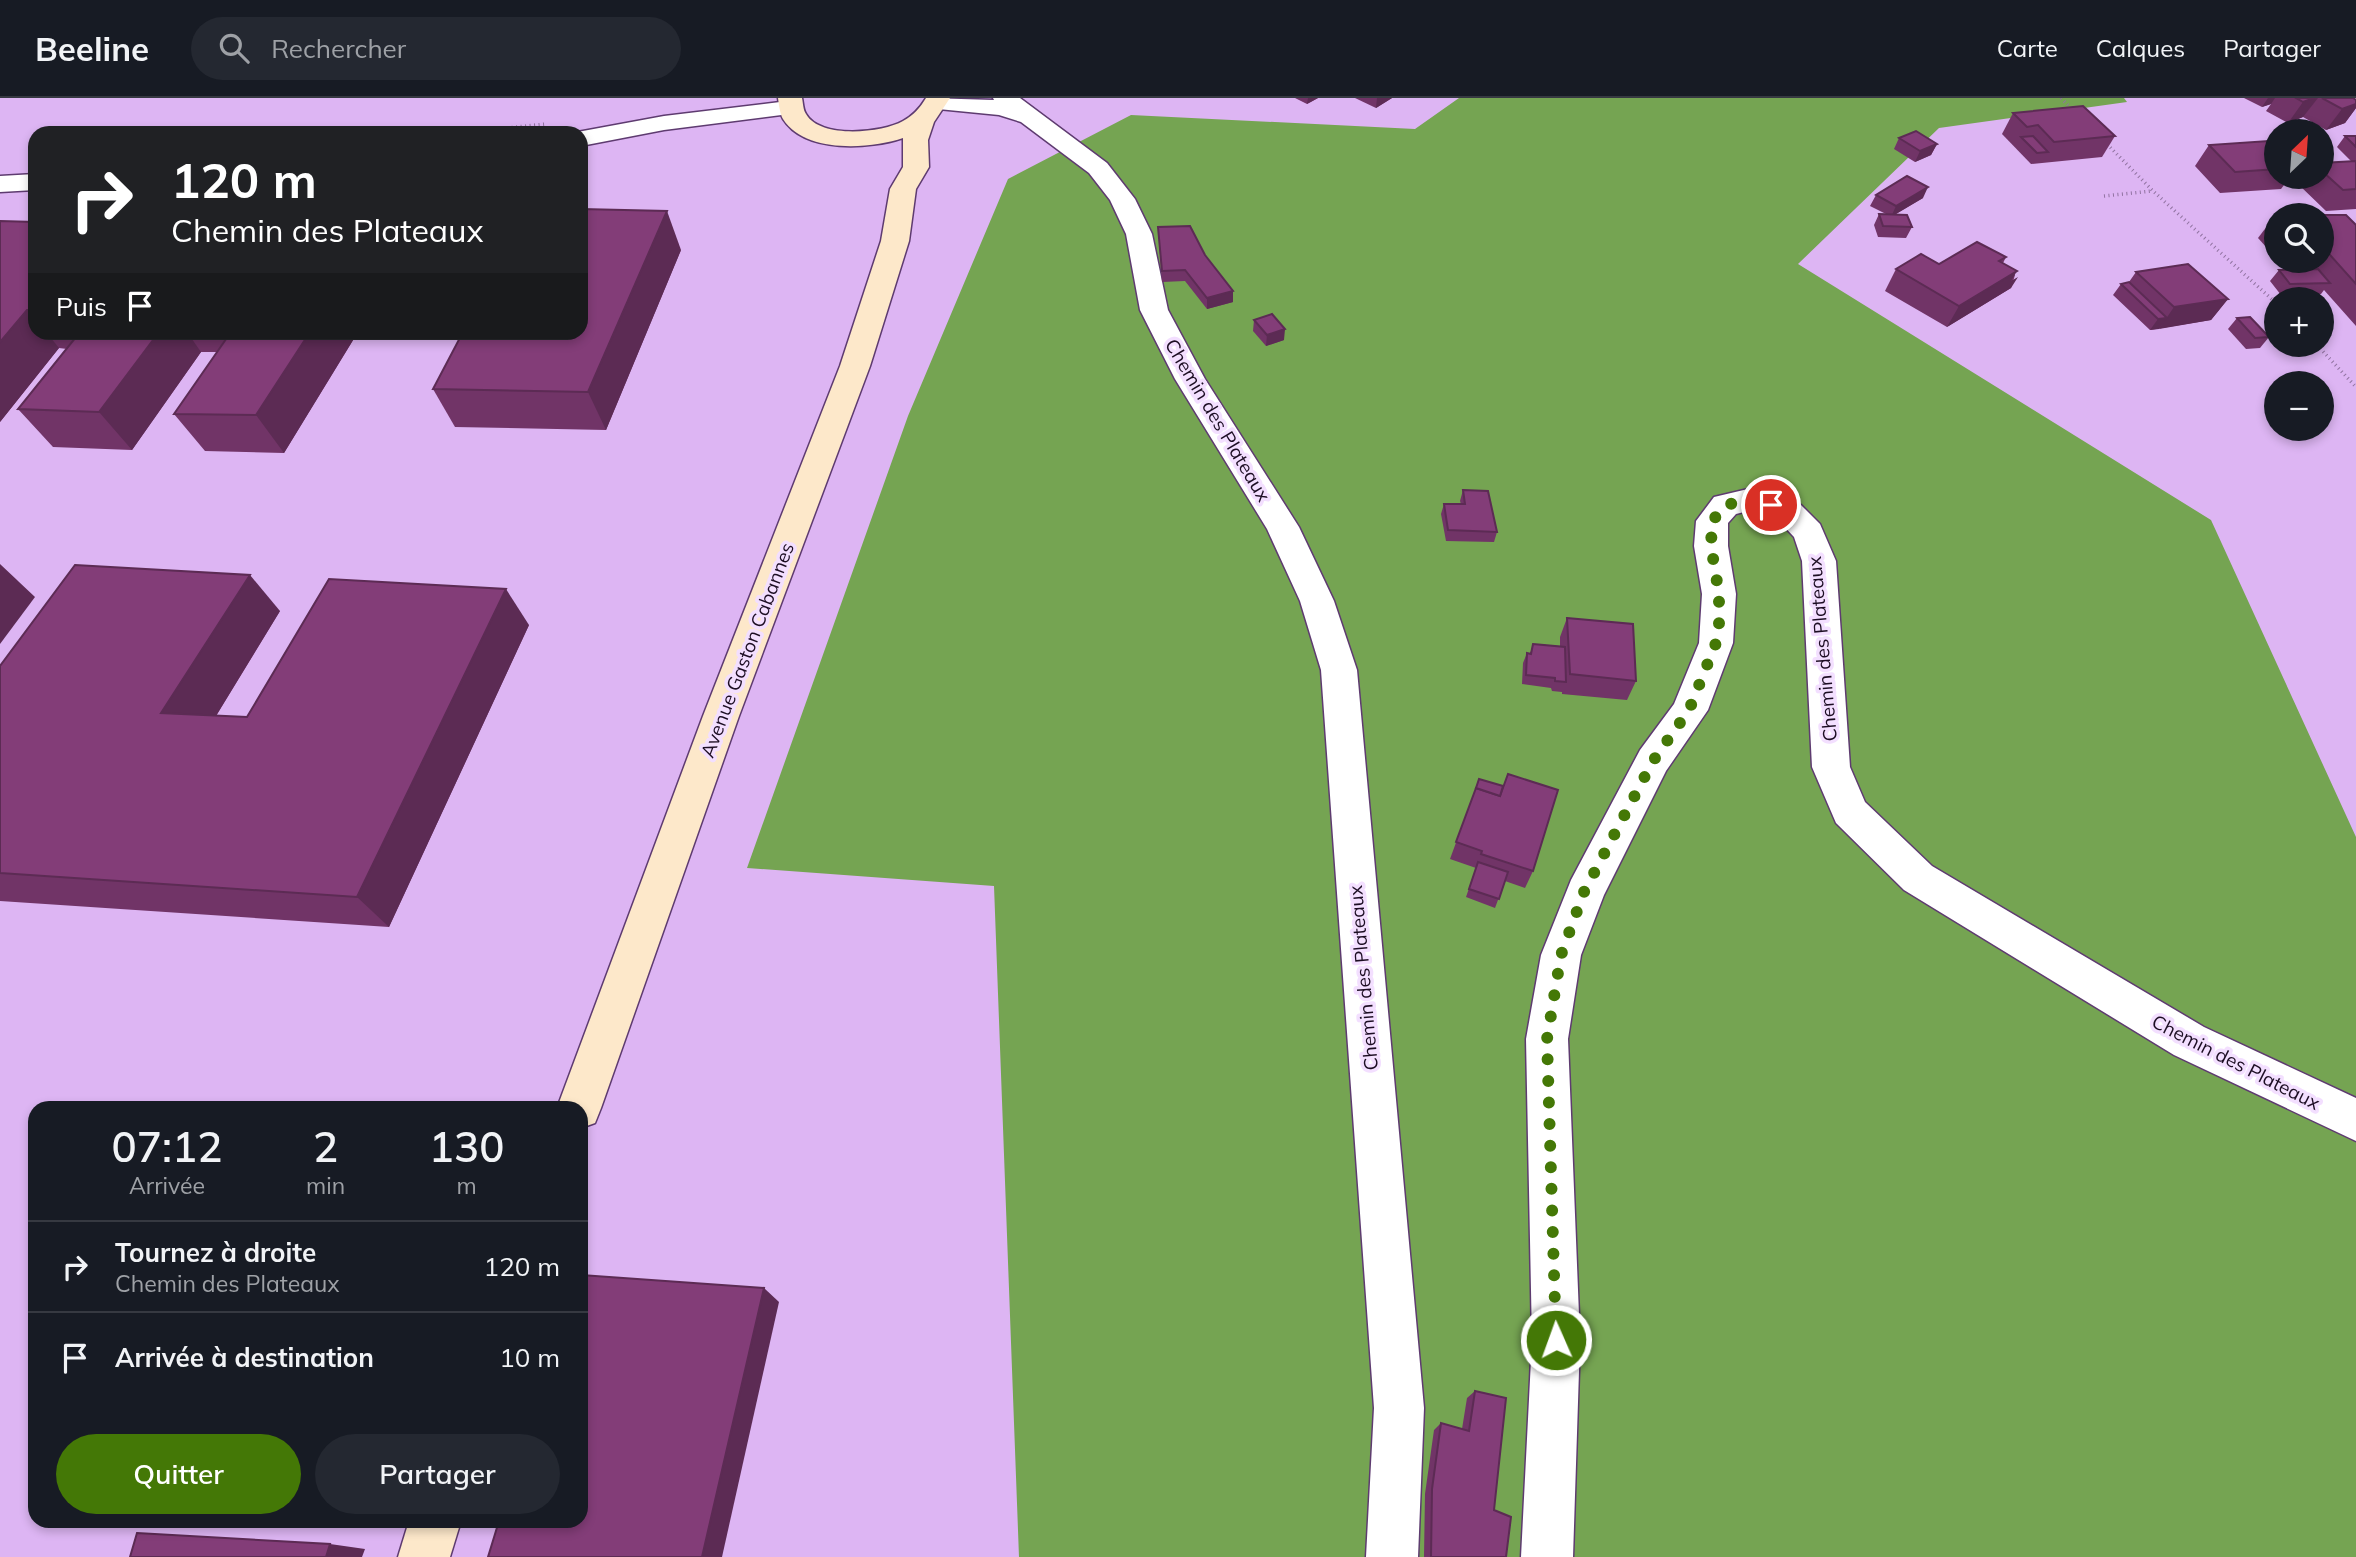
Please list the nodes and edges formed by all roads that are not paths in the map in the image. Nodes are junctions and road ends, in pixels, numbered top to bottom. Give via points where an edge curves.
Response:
1 (789, 103) edge
2 (932, 107) edge
3 (1016, 107) edge
4 (588, 137) edge
5 (844, 139) junction
6 (891, 173) junction
7 (28, 182) edge
8 (0, 184) edge
9 (582, 1101) edge
10 (2356, 1120) edge
11 (433, 1528) edge
12 (424, 1557) edge
13 (1392, 1557) edge
14 (1547, 1557) edge

1 - 4 street
1 - 5 main road via 794,119 806,129
2 - 3 street, Chemin des Plateaux
2 - 5 main road via 887,135
2 - 6 main road, Avenue Gaston Cabannes via 915,140 916,167
3 - 13 street, Chemin des Plateaux via 1098,169 1122,199 1139,234 1154,310 1190,379 1283,527 1317,601 1339,670 1399,1408
5 - 6 main road
6 - 9 main road, Avenue Gaston Cabannes via 895,242 855,366 721,716
7 - 8 street
10 - 14 street, Chemin des Plateaux via 2189,1041 1918,878 1850,812 1832,766 1819,561 1808,532 1790,513 1771,505 1748,500 1726,505 1712,521 1719,594 1716,643 1689,710 1653,761 1584,892 1561,955 1547,1039 1556,1340
11 - 12 main road

